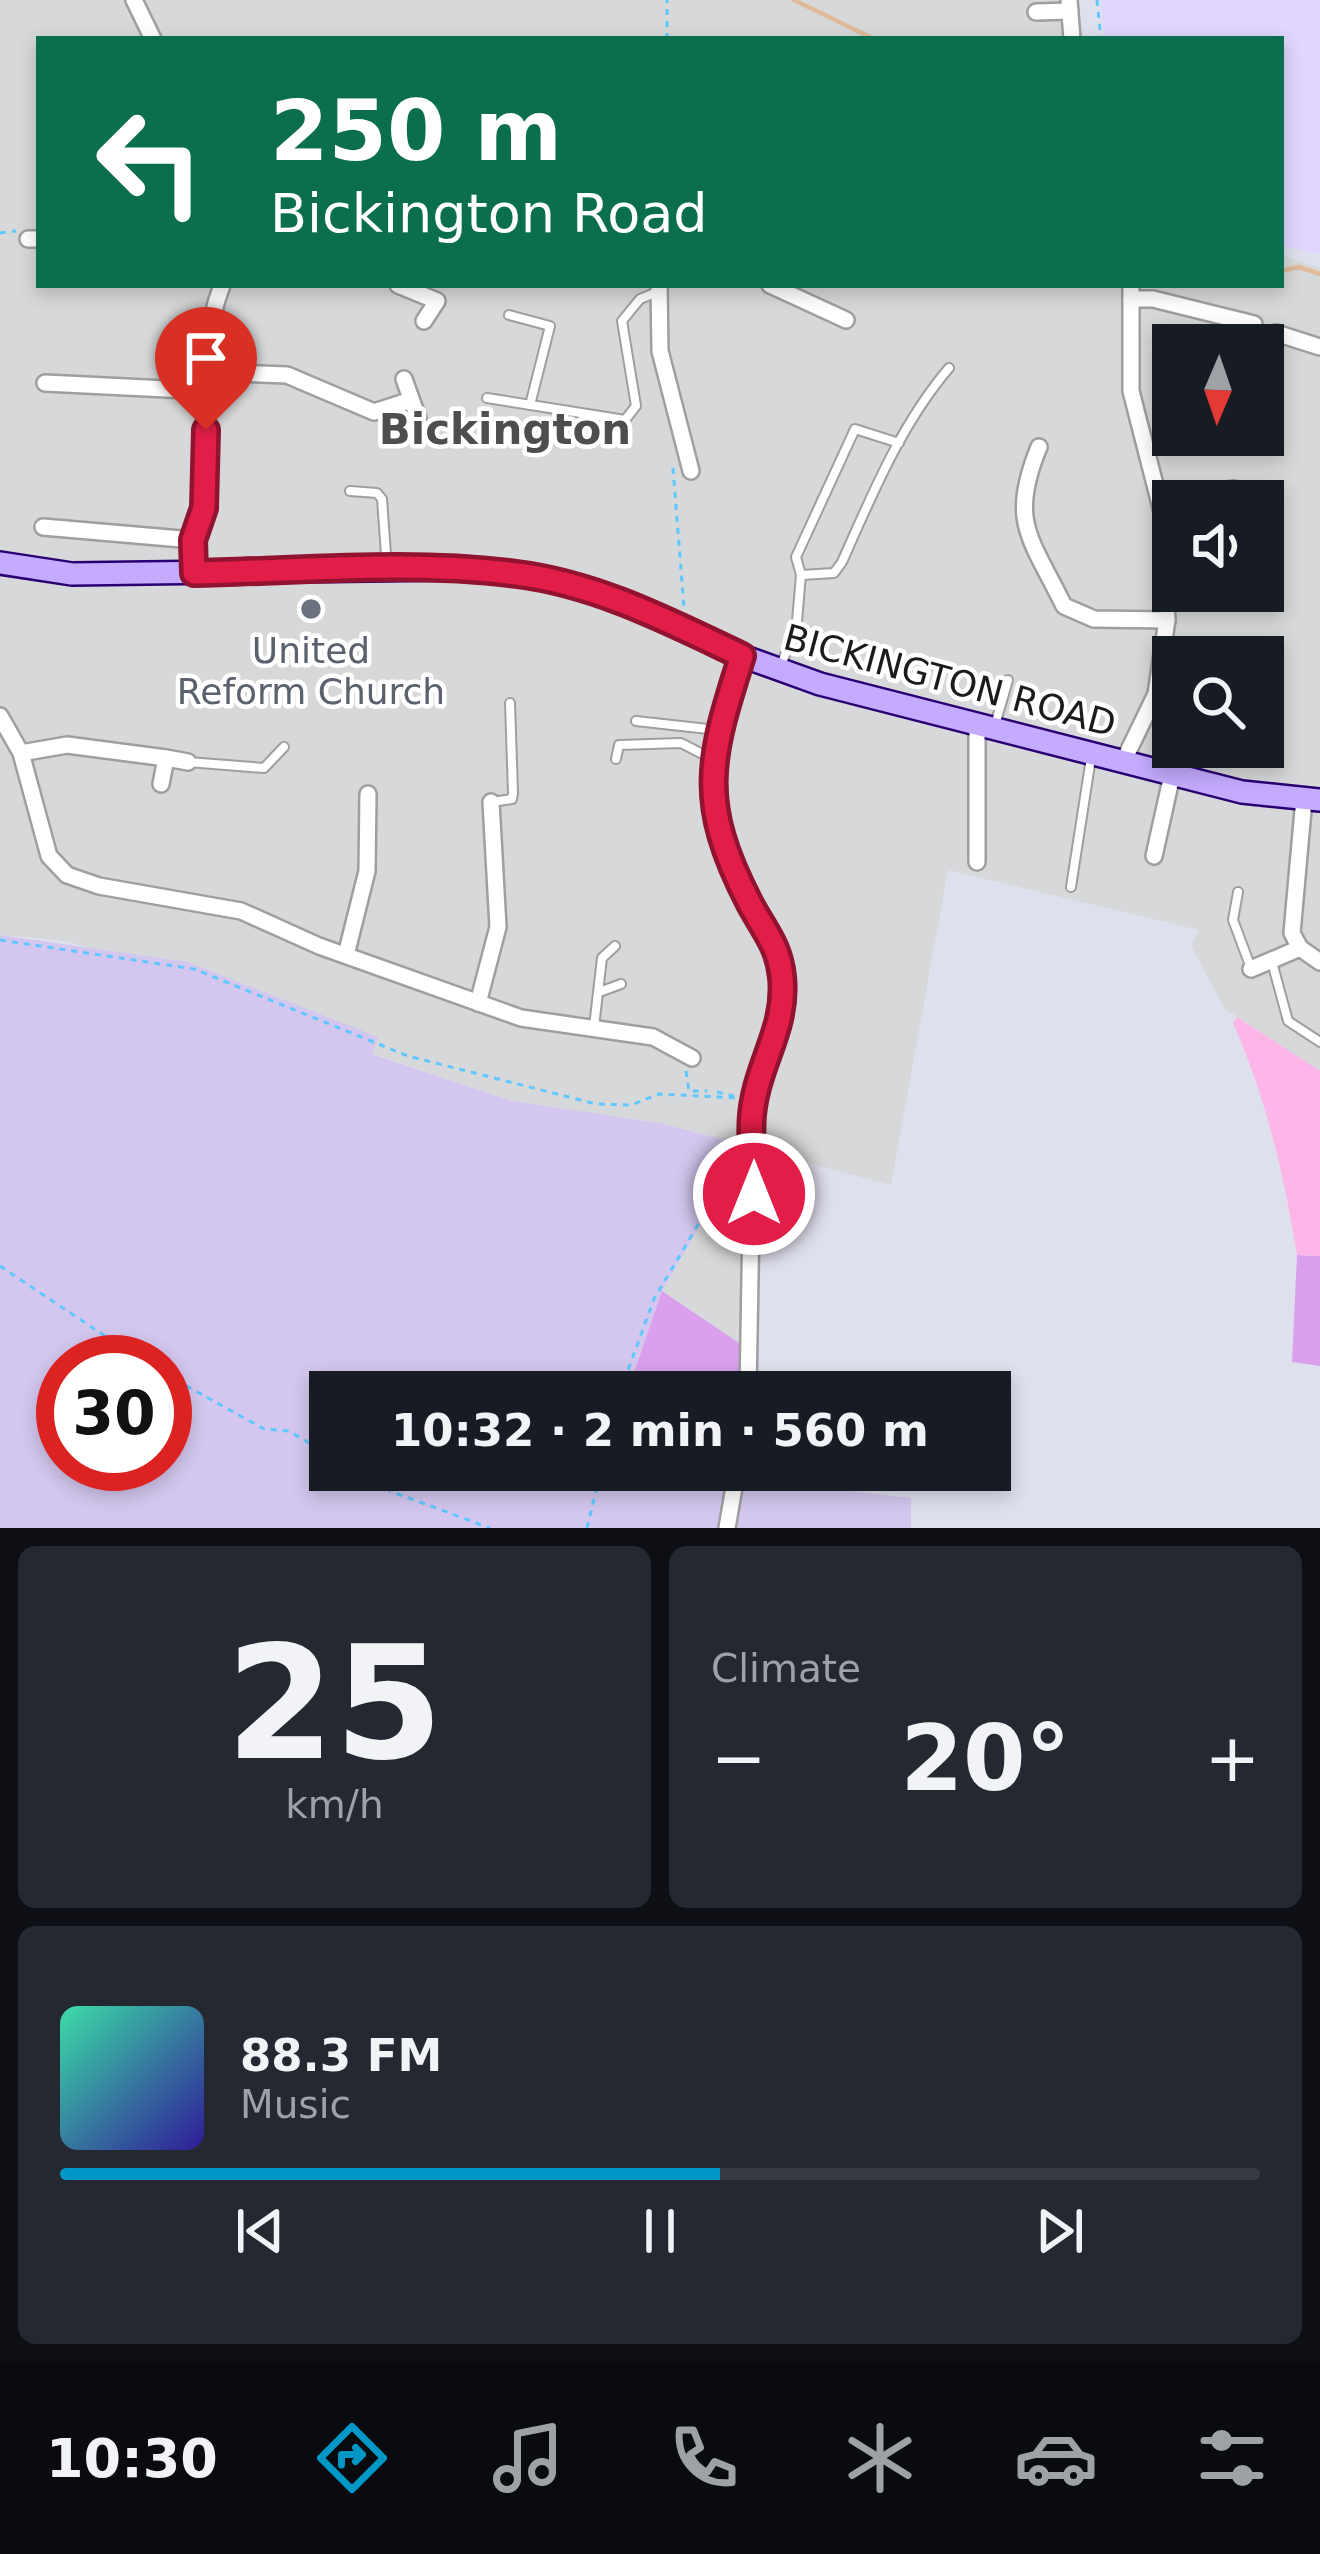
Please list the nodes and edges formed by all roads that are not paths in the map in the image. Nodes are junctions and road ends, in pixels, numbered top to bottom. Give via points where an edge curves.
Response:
1 (134, 0) edge
2 (1069, 6) edge
3 (1036, 12) dead end
4 (146, 36) edge
5 (1072, 36) edge
6 (221, 288) edge
7 (658, 288) edge
8 (777, 288) edge
9 (1131, 292) edge
10 (441, 293) edge
11 (509, 314) dead end
12 (846, 320) dead end
13 (424, 321) dead end
14 (1254, 324) dead end
15 (1284, 336) edge
16 (1320, 347) edge
17 (949, 368) dead end
18 (206, 372) junction
19 (404, 379) dead end
20 (45, 383) dead end
21 (207, 391) junction
22 (487, 398) dead end
23 (408, 401) junction
24 (530, 405) junction
25 (418, 418) dead end
26 (899, 443) junction
27 (1039, 447) dead end
28 (691, 471) dead end
29 (1154, 480) edge
30 (350, 491) dead end
31 (43, 527) dead end
32 (193, 540) junction
33 (0, 563) edge
34 (387, 569) junction
35 (194, 573) junction
36 (801, 575) junction
37 (1166, 612) edge
38 (1167, 620) junction
39 (1167, 636) edge
40 (742, 656) junction
41 (780, 670) junction
42 (1008, 680) dead end
43 (983, 692) dead end
44 (1004, 694) junction
45 (510, 703) dead end
46 (1152, 707) edge
47 (0, 716) edge
48 (636, 721) dead end
49 (986, 727) junction
50 (718, 730) junction
51 (284, 747) dead end
52 (21, 753) junction
53 (1092, 754) junction
54 (166, 758) junction
55 (711, 758) junction
56 (616, 759) dead end
57 (188, 762) joint
58 (1123, 763) junction
59 (1172, 775) junction
60 (161, 784) dead end
61 (368, 794) dead end
62 (1312, 800) edge
63 (491, 802) joint
64 (1154, 856) dead end
65 (977, 862) dead end
66 (1071, 886) dead end
67 (1238, 892) dead end
68 (615, 946) dead end
69 (1300, 948) junction
70 (346, 956) junction
71 (1271, 961) junction
72 (1320, 962) edge
73 (1251, 969) joint
74 (621, 985) dead end
75 (602, 991) junction
76 (478, 1003) junction
77 (594, 1029) junction
78 (1320, 1042) edge
79 (688, 1054) road end
80 (748, 1371) edge
81 (733, 1491) edge
82 (727, 1528) edge

1 - 4 street
2 - 3 street
2 - 5 street
6 - 18 street
7 - 24 lane via 622,321 631,416
7 - 28 street via 660,351
8 - 12 street
9 - 14 street
9 - 29 street via 1131,391
10 - 13 street
11 - 24 lane via 550,326
15 - 16 street
17 - 26 lane
18 - 21 street
18 - 23 street via 287,375 374,412
19 - 23 street
20 - 21 street
21 - 32 street via 204,508
22 - 24 lane
23 - 25 street
26 - 36 lane via 834,573
26 - 36 lane via 855,430 796,557
27 - 38 street via 1022,487 1022,519 1064,606 1094,619
30 - 34 lane via 382,499
31 - 32 street
32 - 35 street
33 - 35 main road, BICKINGTON ROAD via 72,574
34 - 35 main road, BICKINGTON ROAD
34 - 40 main road, BICKINGTON ROAD via 519,574 582,588
36 - 41 lane via 797,622
37 - 38 street
38 - 39 street
40 - 41 main road, BICKINGTON ROAD
40 - 50 street
41 - 49 main road, BICKINGTON ROAD
42 - 44 lane
43 - 44 lane
44 - 49 lane
45 - 63 lane via 512,799
46 - 58 street
47 - 52 street
48 - 50 lane
49 - 53 main road, BICKINGTON ROAD
49 - 65 street
50 - 55 street
51 - 57 lane via 264,768
52 - 54 street via 67,745
52 - 70 street via 49,856 67,875 241,911
53 - 58 main road, BICKINGTON ROAD
53 - 66 lane
54 - 57 street
54 - 60 street
55 - 56 lane via 681,743 619,745
55 - 80 street via 713,817 776,944 783,981 774,1049 754,1100
58 - 59 main road, BICKINGTON ROAD
59 - 62 main road, BICKINGTON ROAD
59 - 64 street
61 - 70 street via 368,871
62 - 69 street via 1292,933
63 - 76 street via 498,927
67 - 73 lane via 1233,920
68 - 75 lane via 602,958
69 - 71 street
69 - 72 street
70 - 76 street
71 - 73 street
71 - 78 lane via 1288,1021
74 - 75 lane
75 - 77 lane
76 - 77 street
77 - 79 street via 653,1037
81 - 82 street

